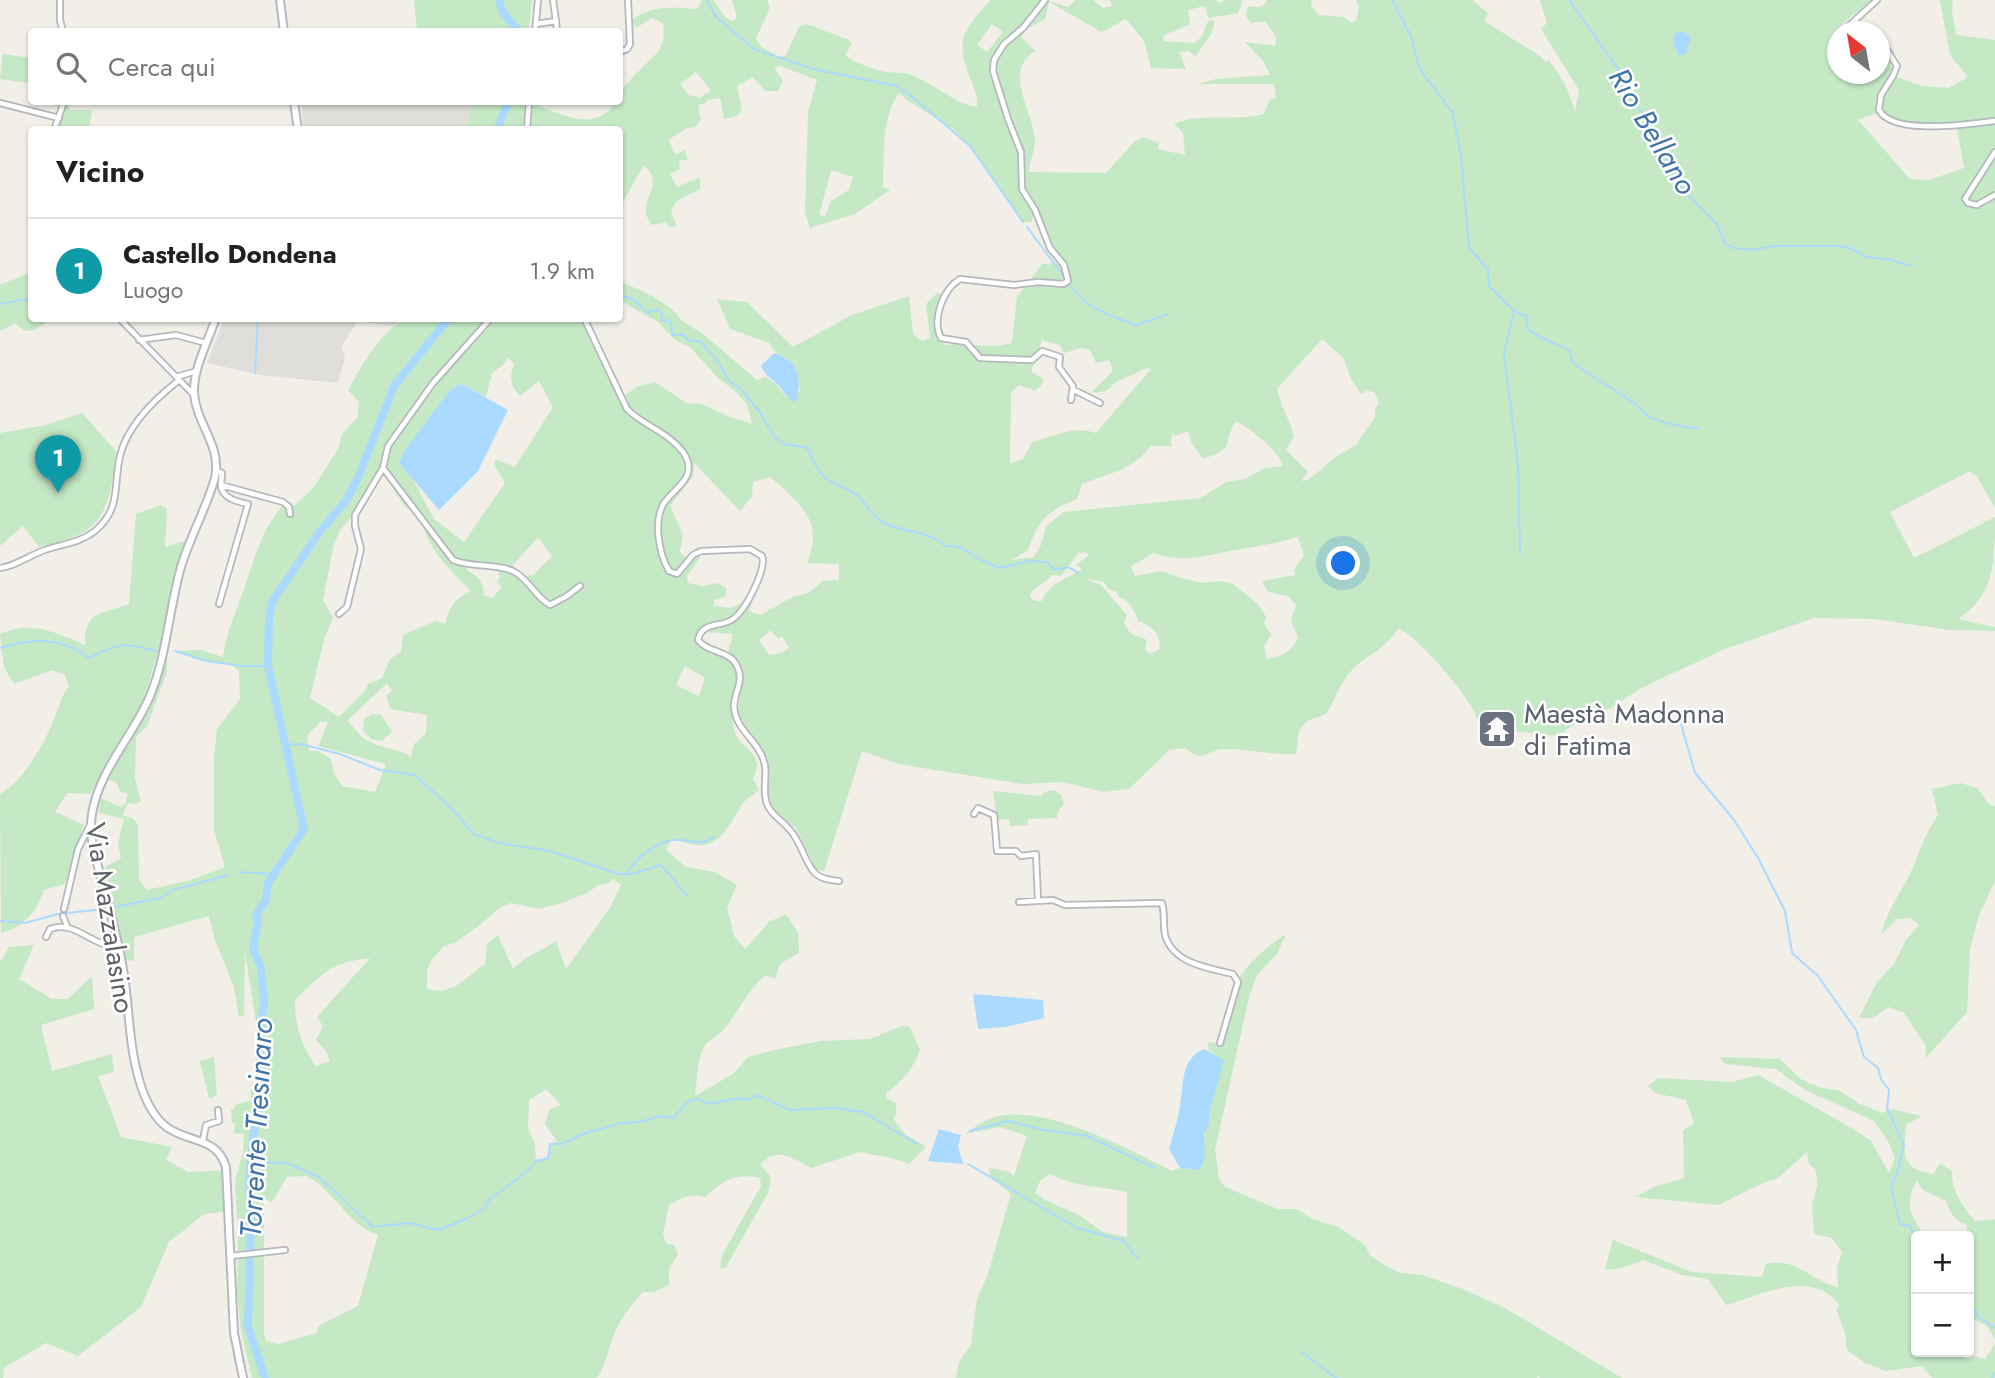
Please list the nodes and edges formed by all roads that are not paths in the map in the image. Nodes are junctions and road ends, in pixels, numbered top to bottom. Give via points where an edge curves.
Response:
1 (60, 0) edge
2 (280, 0) edge
3 (538, 0) edge
4 (553, 0) edge
5 (628, 0) edge
6 (1045, 0) edge
7 (1877, 0) edge
8 (556, 21) junction
9 (1854, 21) edge
10 (536, 24) junction
11 (62, 28) edge
12 (284, 28) edge
13 (536, 28) edge
14 (557, 28) edge
15 (623, 51) edge
16 (1890, 55) edge
17 (1890, 79) edge
18 (1887, 84) edge
19 (0, 103) edge
20 (63, 105) edge
21 (294, 105) edge
22 (529, 105) edge
23 (59, 118) junction
24 (1995, 121) edge
25 (56, 126) edge
26 (297, 126) edge
27 (527, 126) edge
28 (1995, 152) edge
29 (1995, 195) edge
30 (123, 322) edge
31 (215, 322) edge
32 (487, 322) edge
33 (586, 322) edge
34 (139, 340) junction
35 (207, 344) junction
36 (198, 371) junction
37 (177, 379) junction
38 (1074, 390) junction
39 (194, 395) junction
40 (1071, 400) dead end
41 (1100, 403) dead end
42 (383, 468) junction
43 (217, 471) junction
44 (222, 485) junction
45 (290, 514) dead end
46 (0, 568) edge
47 (579, 586) dead end
48 (219, 604) dead end
49 (339, 614) dead end
50 (974, 814) dead end
51 (90, 824) junction
52 (839, 881) dead end
53 (1038, 901) junction
54 (1019, 902) dead end
55 (64, 909) dead end
56 (63, 916) dead end
57 (67, 926) junction
58 (46, 937) dead end
59 (119, 946) junction
60 (1220, 1043) dead end
61 (218, 1110) dead end
62 (203, 1140) junction
63 (285, 1250) dead end
64 (231, 1256) junction
65 (243, 1378) edge

1 - 11 street
2 - 12 main road
3 - 10 street
4 - 8 street
5 - 15 street via 630,44
6 - 38 street via 1004,44 993,71 1021,152 1022,188 1050,248 1064,265 1068,281 1014,285 960,279 946,290 937,323 945,341 966,342 980,358 1032,360 1042,351 1060,357 1059,367
7 - 9 street
8 - 10 street
8 - 14 street
10 - 13 street
16 - 17 street via 1897,66
18 - 24 street via 1879,110 1905,124
19 - 23 street
20 - 23 street
21 - 26 main road
22 - 27 street
23 - 25 street
28 - 29 street via 1965,199 1977,205
30 - 34 street
31 - 35 main road
32 - 42 street via 402,424 387,446
33 - 52 street via 627,410 664,435 687,462 685,479 661,511 659,547 669,571 677,574 701,551 750,549 762,556 762,572 740,612 727,622 706,627 698,640 732,659 738,668 734,710 764,760 769,810 792,832 816,874
34 - 35 street via 176,335
34 - 37 street
35 - 36 main road
36 - 37 street
36 - 39 main road
37 - 39 street
37 - 46 street via 151,402 125,444 115,499 101,525 72,543
38 - 40 street
38 - 41 street
39 - 43 main road via 215,449
42 - 47 street via 453,560 511,570 550,605
42 - 49 street via 355,516 361,549 347,607
43 - 44 street via 222,473
43 - 51 main road, Via Mazzalasino via 182,565 153,686 103,779
44 - 45 street via 283,502
44 - 48 street via 221,490 231,499 248,504
50 - 53 street via 978,808 995,815 997,851 1036,854
51 - 55 street via 78,849
51 - 59 main road, Via Mazzalasino
53 - 54 street
53 - 60 street via 1065,905 1162,903 1170,947 1190,963 1233,974 1238,982
56 - 57 street
57 - 58 street via 50,929
57 - 59 street via 110,947
59 - 62 main road, Via Mazzalasino via 132,1052 146,1098 166,1126
61 - 62 street via 219,1121 206,1125
62 - 64 main road, Via Mazzalasino via 217,1150 226,1167
63 - 64 street
64 - 65 main road, Via Mazzalasino via 234,1333

